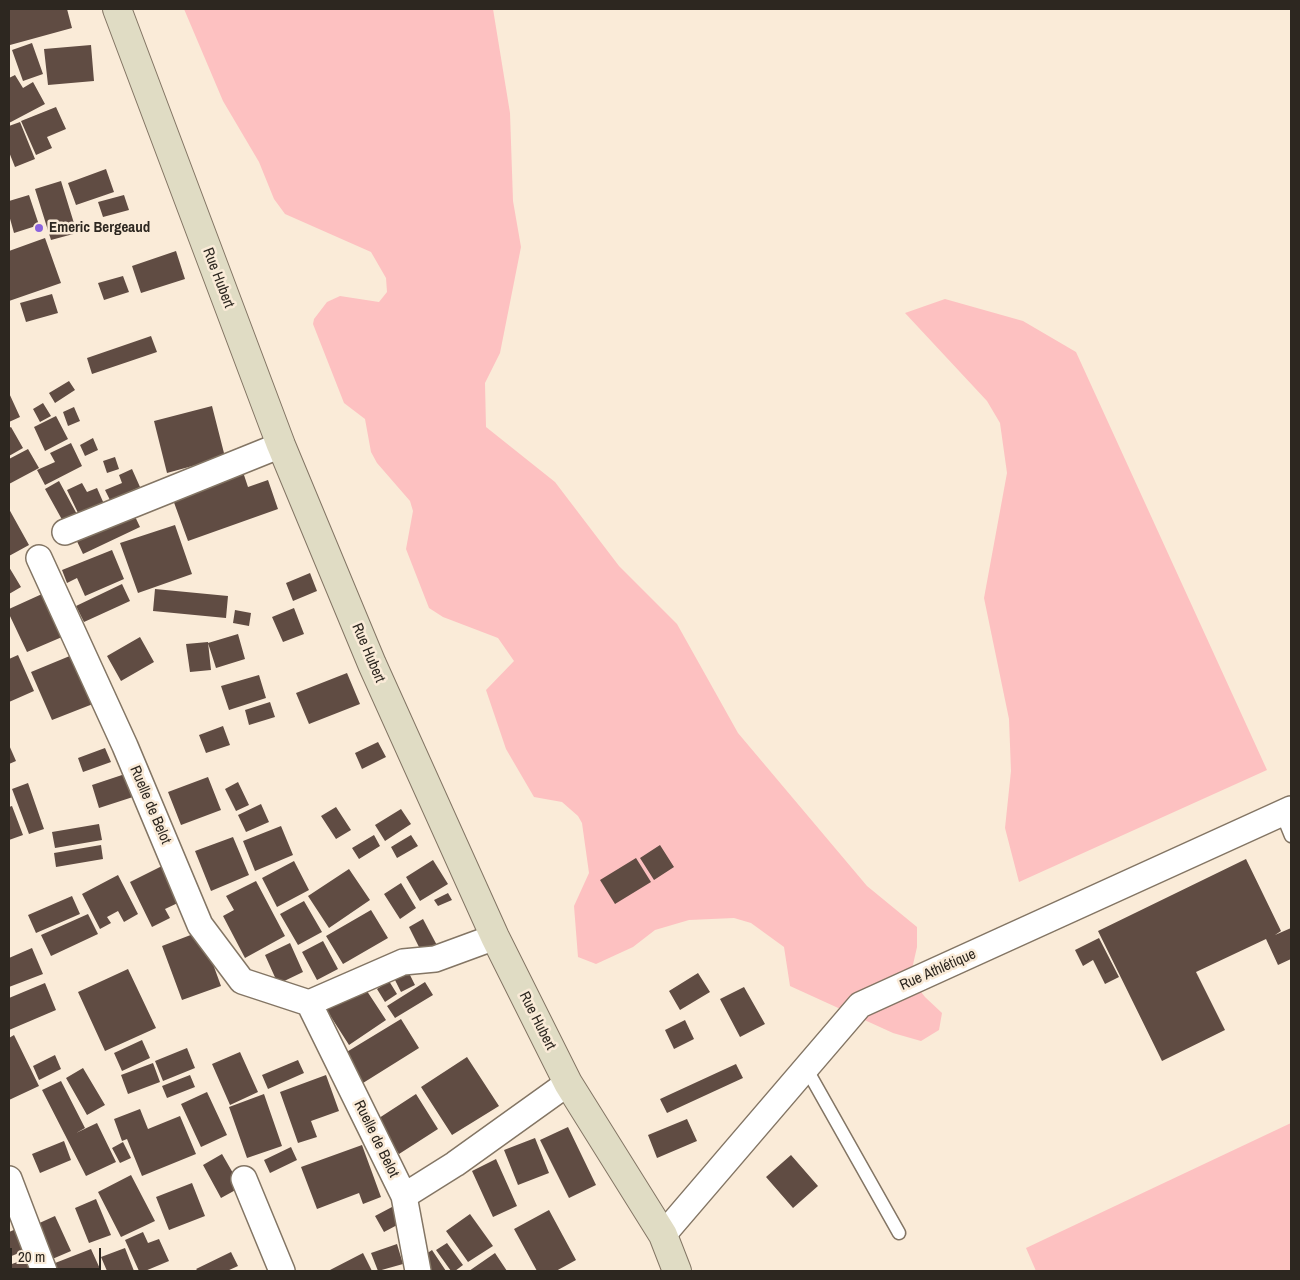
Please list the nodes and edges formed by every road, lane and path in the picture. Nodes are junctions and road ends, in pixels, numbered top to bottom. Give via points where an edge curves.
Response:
1 (117, 9) edge
2 (281, 445) junction
3 (65, 532) dead end
4 (39, 558) dead end
5 (1288, 820) edge
6 (495, 937) junction
7 (309, 1003) junction
8 (806, 1068) junction
9 (568, 1084) junction
10 (9, 1179) edge
11 (244, 1179) dead end
12 (404, 1196) junction
13 (899, 1233) dead end
14 (663, 1235) junction
15 (44, 1271) edge
16 (282, 1271) edge
17 (418, 1271) edge
18 (677, 1271) edge

1 - 2 street, Rue Hubert
2 - 3 street
2 - 6 street, Rue Hubert via 372,664
4 - 7 street, Ruelle de Belot via 125,746 200,925 242,981
5 - 8 street, Rue Athlétique via 860,1006
6 - 7 street via 435,959 403,962
6 - 9 street, Rue Hubert
7 - 12 street, Ruelle de Belot
8 - 13 lane
8 - 14 street, Rue Athlétique
9 - 12 street, Ruelle de Belot
9 - 14 street, Rue Hubert
10 - 15 street
11 - 16 street
12 - 17 street, Ruelle de Belot
14 - 18 street, Rue Hubert

